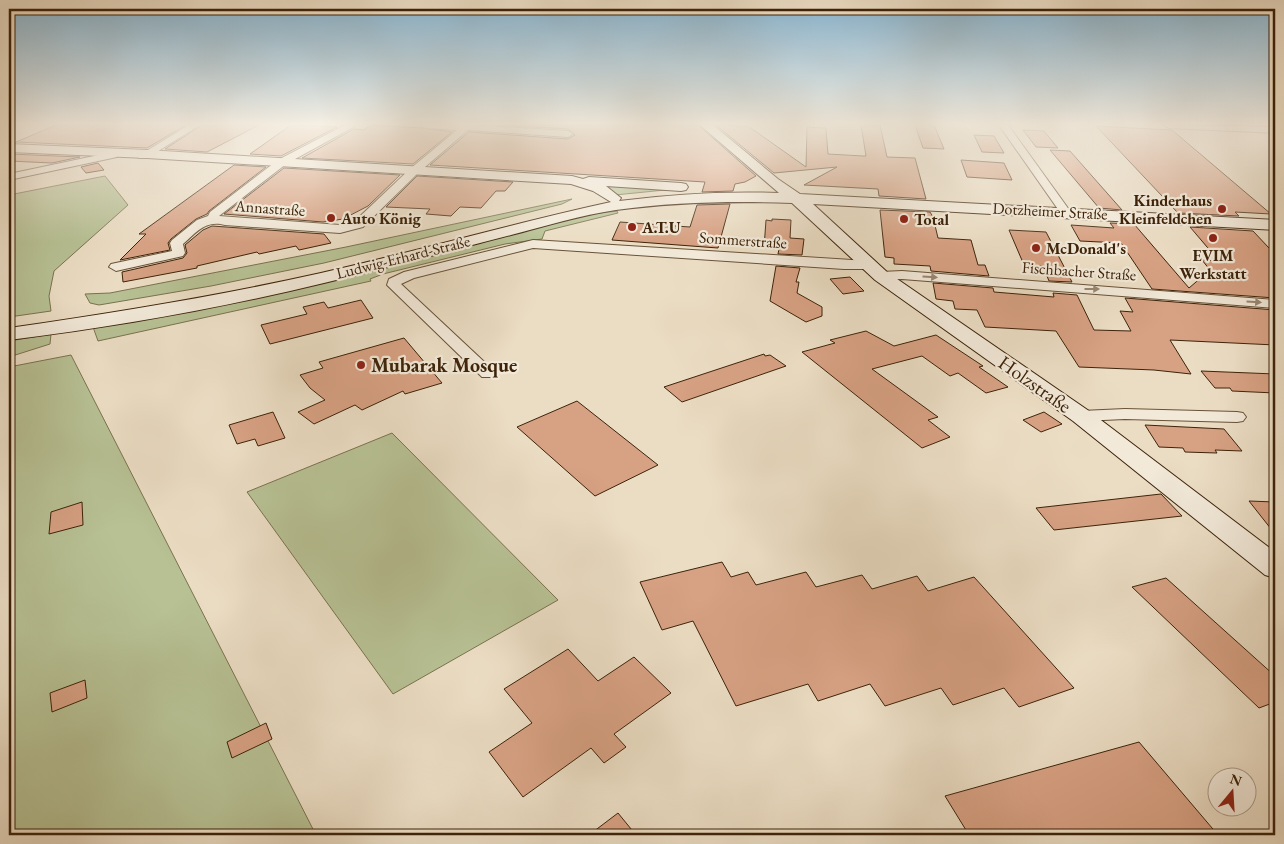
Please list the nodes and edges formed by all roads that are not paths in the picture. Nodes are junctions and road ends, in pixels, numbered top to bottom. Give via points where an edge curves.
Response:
1 (69, 164) edge
2 (275, 164) edge
3 (317, 164) edge
4 (422, 164) edge
5 (752, 164) edge
6 (1032, 164) edge
7 (414, 171) junction
8 (9, 177) edge
9 (767, 177) junction
10 (544, 179) junction
11 (572, 180) junction
12 (717, 189) junction
13 (740, 190) junction
14 (793, 196) junction
15 (608, 202) junction
16 (1066, 212) junction
17 (213, 218) junction
18 (1275, 225) edge
19 (116, 267) dead end
20 (875, 270) junction
21 (1275, 304) edge
22 (9, 324) edge
23 (9, 334) edge
24 (488, 374) dead end
25 (1081, 416) junction
26 (1237, 417) dead end
27 (1275, 567) edge

1 - 8 street
2 - 17 street
3 - 7 street
4 - 7 street, Annastraße
5 - 9 street, Holzstraße
6 - 16 street
7 - 10 street
7 - 17 street, Annastraße via 352,227 340,229
9 - 13 street
9 - 14 street, Holzstraße
10 - 11 street
10 - 15 street
11 - 12 street
11 - 15 street via 598,188
12 - 13 street, Ludwig-Erhard-Straße
12 - 15 street, Ludwig-Erhard-Straße
13 - 14 street, Ludwig-Erhard-Straße
14 - 15 street, Ludwig-Erhard-Straße
14 - 16 street, Dotzheimer Straße
14 - 20 street, Holzstraße
15 - 22 street, Ludwig-Erhard-Straße via 552,209 260,281
15 - 23 street, Ludwig-Erhard-Straße via 563,217 322,278 113,319
16 - 18 street, Dotzheimer Straße
17 - 19 street via 201,223 176,243 179,253
20 -> 21 street, Fischbacher Straße via 902,275
20 - 24 street, Sommerstraße via 844,265 533,244 409,274 394,282
20 - 25 street, Holzstraße
25 - 26 street
25 - 27 street, Holzstraße

